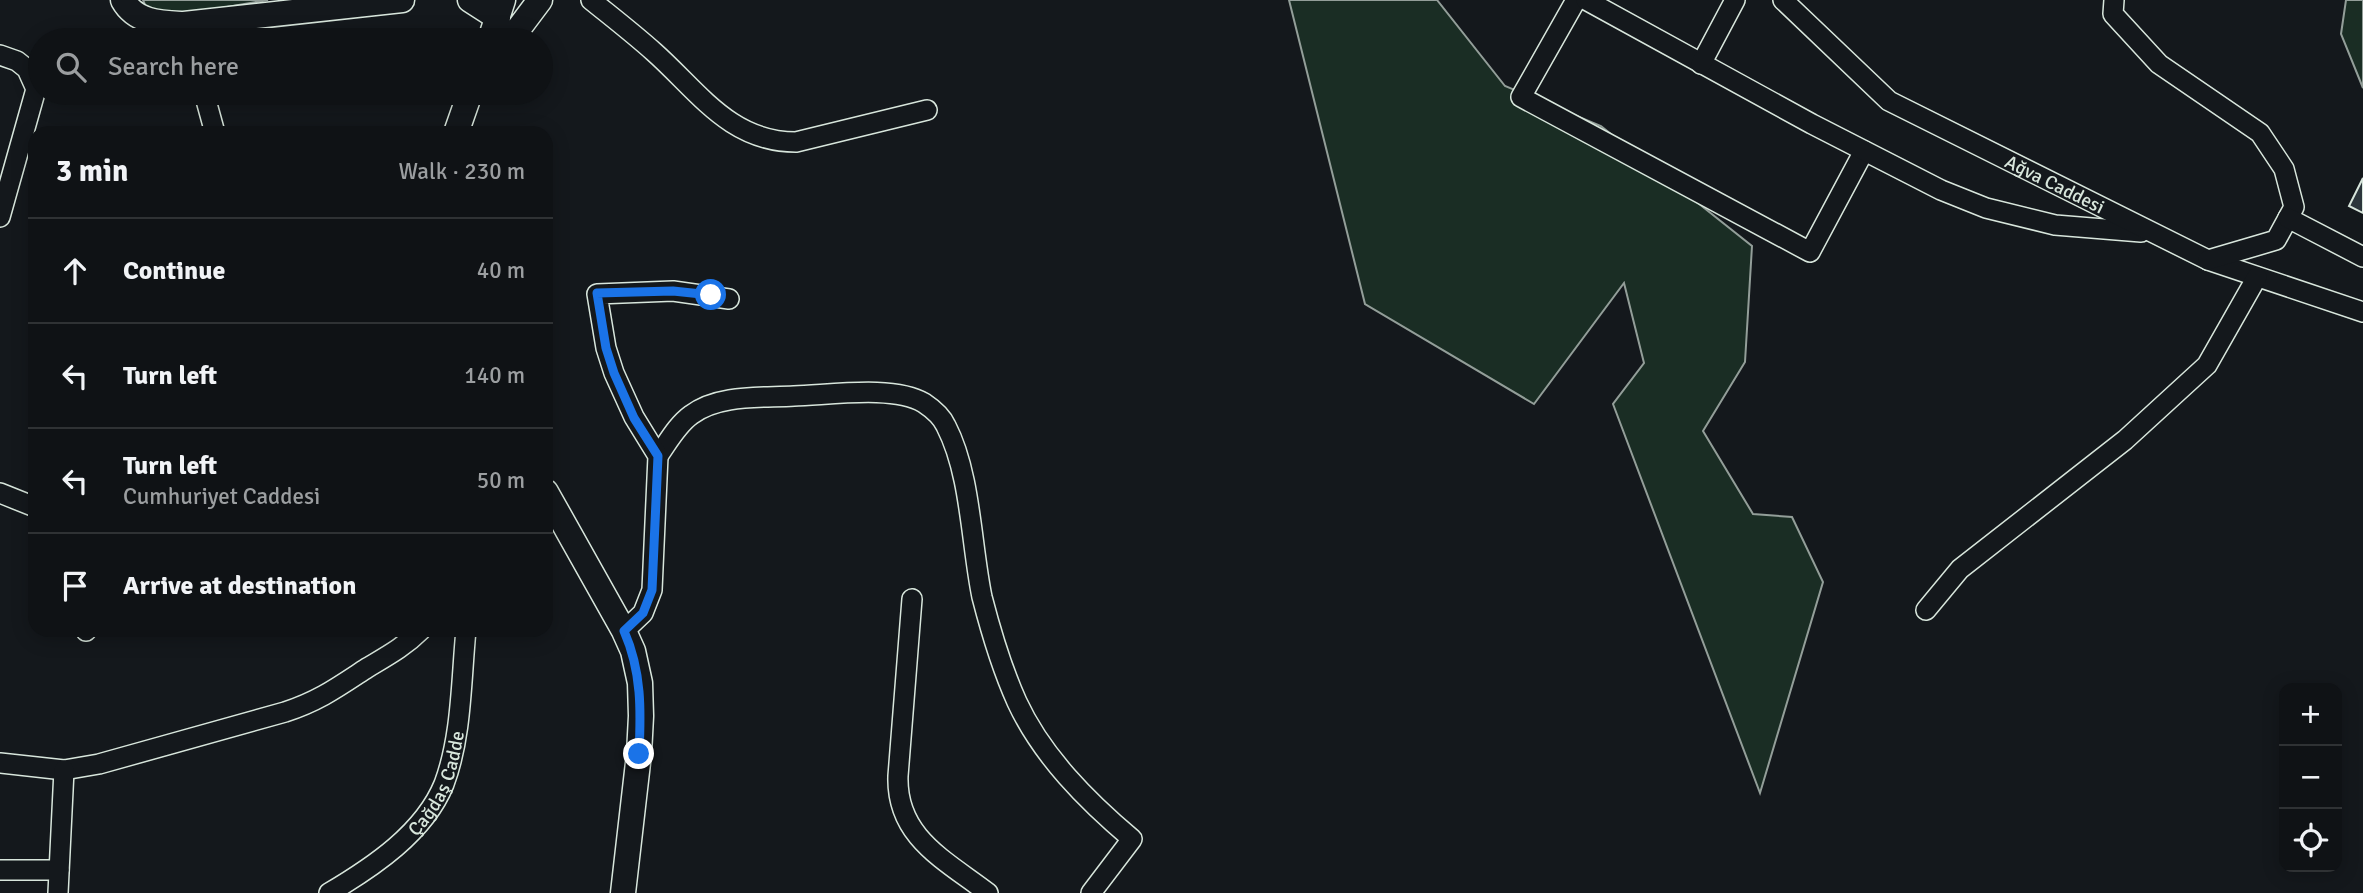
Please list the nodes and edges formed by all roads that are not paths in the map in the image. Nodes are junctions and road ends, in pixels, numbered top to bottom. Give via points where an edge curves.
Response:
1 (123, 0) edge
2 (402, 0) edge
3 (470, 0) edge
4 (540, 0) edge
5 (591, 0) edge
6 (1576, 0) edge
7 (1586, 0) edge
8 (1735, 0) edge
9 (1783, 0) edge
10 (2109, 2) edge
11 (497, 19) edge
12 (173, 28) edge
13 (214, 28) edge
14 (519, 28) edge
15 (0, 55) edge
16 (1701, 64) junction
17 (28, 70) edge
18 (32, 105) edge
19 (207, 105) edge
20 (466, 105) edge
21 (927, 110) dead end
22 (213, 126) edge
23 (458, 126) edge
24 (1864, 151) junction
25 (0, 217) edge
26 (2288, 218) junction
27 (2152, 233) junction
28 (2363, 257) edge
29 (2208, 260) junction
30 (2258, 277) junction
31 (729, 299) dead end
32 (2363, 312) edge
33 (658, 456) junction
34 (0, 493) edge
35 (28, 504) edge
36 (553, 504) edge
37 (912, 599) dead end
38 (1926, 610) dead end
39 (624, 631) junction
40 (413, 637) edge
41 (465, 637) edge
42 (0, 763) edge
43 (64, 770) junction
44 (0, 870) edge
45 (59, 870) junction
46 (58, 893) edge
47 (330, 893) edge
48 (623, 893) edge
49 (988, 893) edge
50 (1091, 893) edge

1 - 12 main road via 138,16
2 - 13 main road
3 - 11 main road
4 - 14 main road
5 - 21 street via 654,51 725,119 751,134 796,142
6 - 24 street via 1521,97 1810,252
7 - 16 street
8 - 16 street
9 - 27 street, Ağva Caddesi via 1889,101
10 - 26 street via 2113,14 2159,64 2260,133 2284,169 2294,207
15 - 17 street
16 - 24 street
18 - 25 street
19 - 22 street
20 - 23 main road
24 - 27 street via 1986,208 2055,225
26 - 28 street
26 - 29 street via 2276,240
27 - 29 street, Ağva Caddesi
29 - 30 street, Ağva Caddesi
30 - 32 street, Ağva Caddesi
30 - 38 street via 2207,365 2125,440 1960,569
31 - 33 street via 673,291 597,293 614,373
33 - 39 street via 652,590 643,613
33 - 50 street via 691,415 718,403 887,393 913,397 933,410 946,426 962,472 982,596 1018,704 1062,770 1132,839
34 - 35 street
36 - 39 main road
37 - 49 street via 899,801 907,823 921,841
39 - 48 main road via 640,682 641,716
40 - 43 street via 342,687 299,708
41 - 47 street, Çağdaş Cadde via 457,736 443,785 419,824 388,855
42 - 43 street
43 - 45 street
44 - 45 street
45 - 46 street

